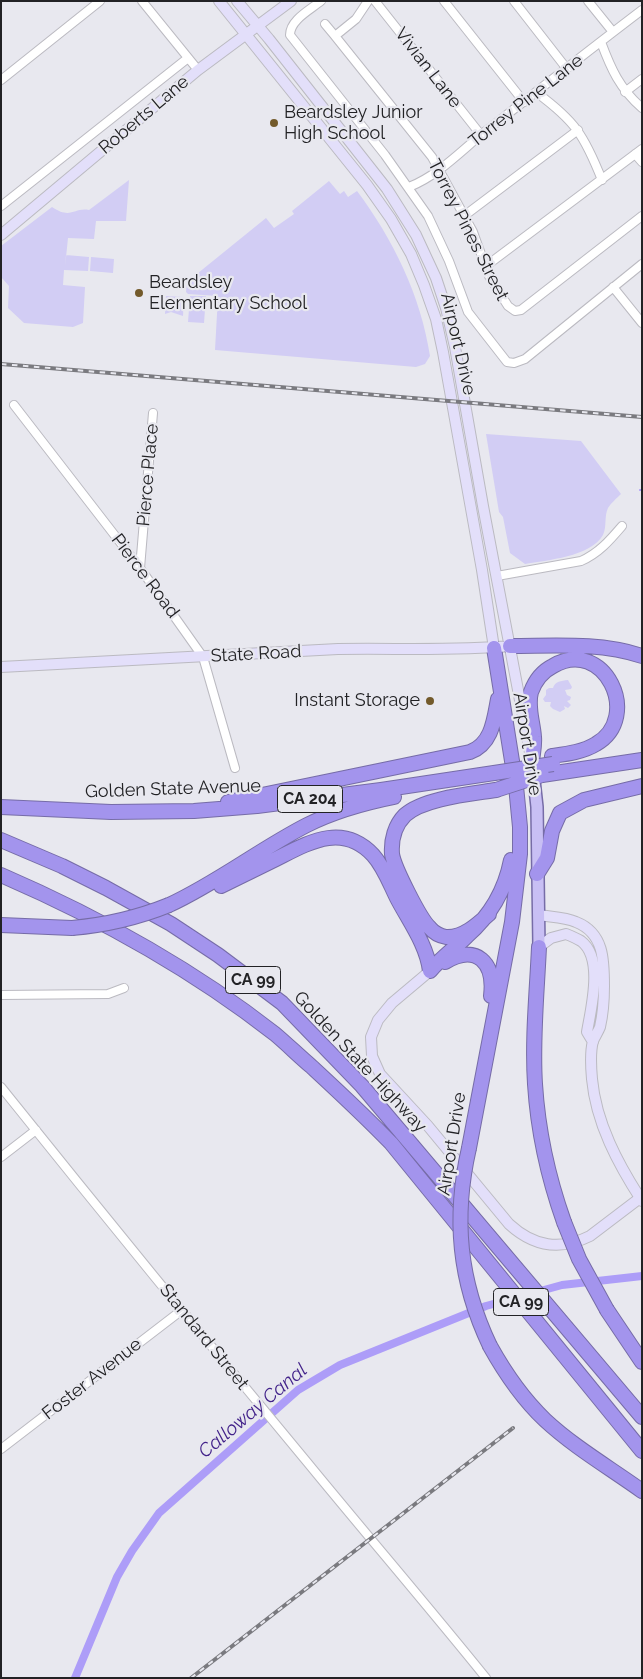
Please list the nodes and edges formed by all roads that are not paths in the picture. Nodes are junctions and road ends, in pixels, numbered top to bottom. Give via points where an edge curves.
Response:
1 (100, 1) edge
2 (142, 1) edge
3 (219, 1) edge
4 (237, 1) edge
5 (291, 1) edge
6 (321, 1) edge
7 (368, 1) edge
8 (375, 1) edge
9 (444, 1) edge
10 (514, 1) edge
11 (588, 1) edge
12 (642, 10) edge
13 (325, 24) dead end
14 (258, 26) junction
15 (613, 32) junction
16 (246, 35) junction
17 (335, 36) junction
18 (601, 42) junction
19 (188, 58) junction
20 (567, 69) junction
21 (198, 70) junction
22 (642, 79) edge
23 (1, 80) edge
24 (625, 92) junction
25 (537, 93) junction
26 (524, 102) junction
27 (642, 108) edge
28 (578, 130) junction
29 (481, 136) junction
30 (639, 152) edge
31 (642, 162) edge
32 (439, 170) junction
33 (602, 180) junction
34 (408, 187) junction
35 (1, 206) edge
36 (464, 216) junction
37 (642, 216) edge
38 (1, 235) edge
39 (642, 264) edge
40 (486, 266) junction
41 (613, 287) junction
42 (642, 323) edge
43 (14, 406) dead end
44 (153, 413) dead end
45 (622, 526) dead end
46 (140, 568) junction
47 (496, 576) junction
48 (510, 646) junction
49 (494, 648) junction
50 (642, 656) edge
51 (203, 657) junction
52 (1, 667) edge
53 (500, 691) junction
54 (642, 751) edge
55 (642, 760) edge
56 (532, 764) junction
57 (550, 767) junction
58 (235, 768) dead end
59 (497, 779) junction
60 (642, 786) edge
61 (1, 807) edge
62 (194, 810) junction
63 (518, 815) junction
64 (1, 840) edge
65 (538, 874) junction
66 (1, 875) edge
67 (169, 906) junction
68 (489, 914) junction
69 (539, 915) junction
70 (1, 925) edge
71 (539, 947) junction
72 (430, 971) junction
73 (124, 988) dead end
74 (1, 994) edge
75 (593, 1042) junction
76 (485, 1060) junction
77 (1, 1087) edge
78 (36, 1130) junction
79 (1, 1157) edge
80 (641, 1199) edge
81 (182, 1310) junction
82 (642, 1362) edge
83 (642, 1417) edge
84 (1, 1449) edge
85 (642, 1451) edge
86 (642, 1491) edge
87 (486, 1678) edge

1 - 23 street
2 - 19 street
3 - 16 main road, Airport Drive
4 - 14 main road, Airport Drive
5 - 14 main road, Roberts Lane
6 - 34 street via 296,20 290,35
7 - 17 street via 356,19
8 - 29 street, Vivian Lane
9 - 26 street
10 - 20 street
11 - 15 street
12 - 15 street, Torrey Pine Lane
13 - 17 street, Torrey Pines Street
14 - 16 main road, Roberts Lane
14 - 47 main road, Airport Drive via 387,189 431,266 453,334
15 - 18 street, Torrey Pine Lane
16 - 21 main road, Roberts Lane
16 - 49 main road, Airport Drive via 374,193 401,235 420,274 436,319 443,352
17 - 32 street, Torrey Pines Street via 409,127
18 - 20 street, Torrey Pine Lane
18 - 24 street
19 - 21 street
19 - 35 street
20 - 25 street, Torrey Pine Lane
21 - 38 main road, Roberts Lane
22 - 24 street
24 - 27 street
25 - 26 street, Torrey Pine Lane
25 - 28 street
26 - 29 street, Torrey Pine Lane
28 - 33 street via 588,145
28 - 36 street
29 - 32 street, Torrey Pine Lane
30 - 31 street
30 - 33 street
32 - 34 street, Torrey Pine Lane
32 - 36 street, Torrey Pines Street
33 - 40 street
34 - 41 street via 438,235 468,312 507,362 525,359
36 - 40 street, Torrey Pines Street
37 - 40 street, Torrey Pines Street via 521,310 515,311 508,306
39 - 41 street
41 - 42 street
43 - 46 street, Pierce Road
44 - 46 street, Pierce Place
45 - 47 street via 602,548 581,561
46 - 51 street, Pierce Road
47 - 48 main road, Airport Drive
48 - 49 main road, State Road
48 - 50 highway via 592,646
48 - 56 main road, Airport Drive
49 - 51 main road, State Road via 338,649
49 - 53 highway, Airport Drive
51 - 52 main road, State Road
51 - 58 street, Pierce Road
53 - 62 highway via 490,734 477,750
53 - 63 highway, Airport Drive via 514,769
54 - 57 highway, Golden State Avenue / CA 204
55 - 57 highway, Golden State Avenue / CA 204
56 - 57 highway via 534,739 530,699 538,678 559,662 582,660 596,665 612,680 618,692 619,713 614,727 596,745
56 - 65 main road, Airport Drive
57 - 59 highway, Golden State Avenue / CA 204, bridge
59 - 62 highway, Golden State Avenue / CA 204
59 - 67 highway, Golden State Avenue / CA 204 via 378,800 335,813 294,832
59 - 68 highway via 413,810 401,820 392,841 397,870 430,929 441,935 454,936
60 - 65 highway via 584,800 560,813
61 - 62 highway, Golden State Avenue / CA 204 via 111,812
63 - 68 highway via 506,882
63 - 76 highway, Airport Drive via 520,854 512,922
64 - 83 highway, Golden State Highway / CA 99 via 62,866 170,924 282,1003 362,1086
65 - 69 main road, Airport Drive
66 - 85 highway, Golden State Highway / CA 99, bridge via 131,938 225,997 277,1036 391,1143
67 - 70 highway, bridge via 104,925 72,928
67 - 72 highway via 199,896 315,840 329,837 346,839 360,845 377,860 422,945
68 - 72 highway
69 - 71 main road, Airport Drive
69 - 75 main road via 576,922 591,931 600,945 604,963 604,998 600,1028
71 - 75 main road via 551,938 566,934 587,948 594,964 592,1008 587,1032
71 - 82 highway, Airport Drive, bridge via 534,1056 537,1110 549,1176 579,1259 607,1310
72 - 76 highway via 464,954 476,955 484,963 492,981
72 - 80 main road via 378,1020 371,1037 372,1056 380,1074 509,1224 536,1242 558,1245 590,1236
73 - 74 street via 108,994
75 - 80 main road via 592,1078 600,1121 616,1158
76 - 86 highway, Airport Drive, bridge via 461,1194 460,1220 462,1252 478,1318 490,1346 514,1384 546,1421
77 - 78 street, Standard Street
78 - 79 street
78 - 81 street, Standard Street
81 - 84 street, Foster Avenue
81 - 87 street, Standard Street

